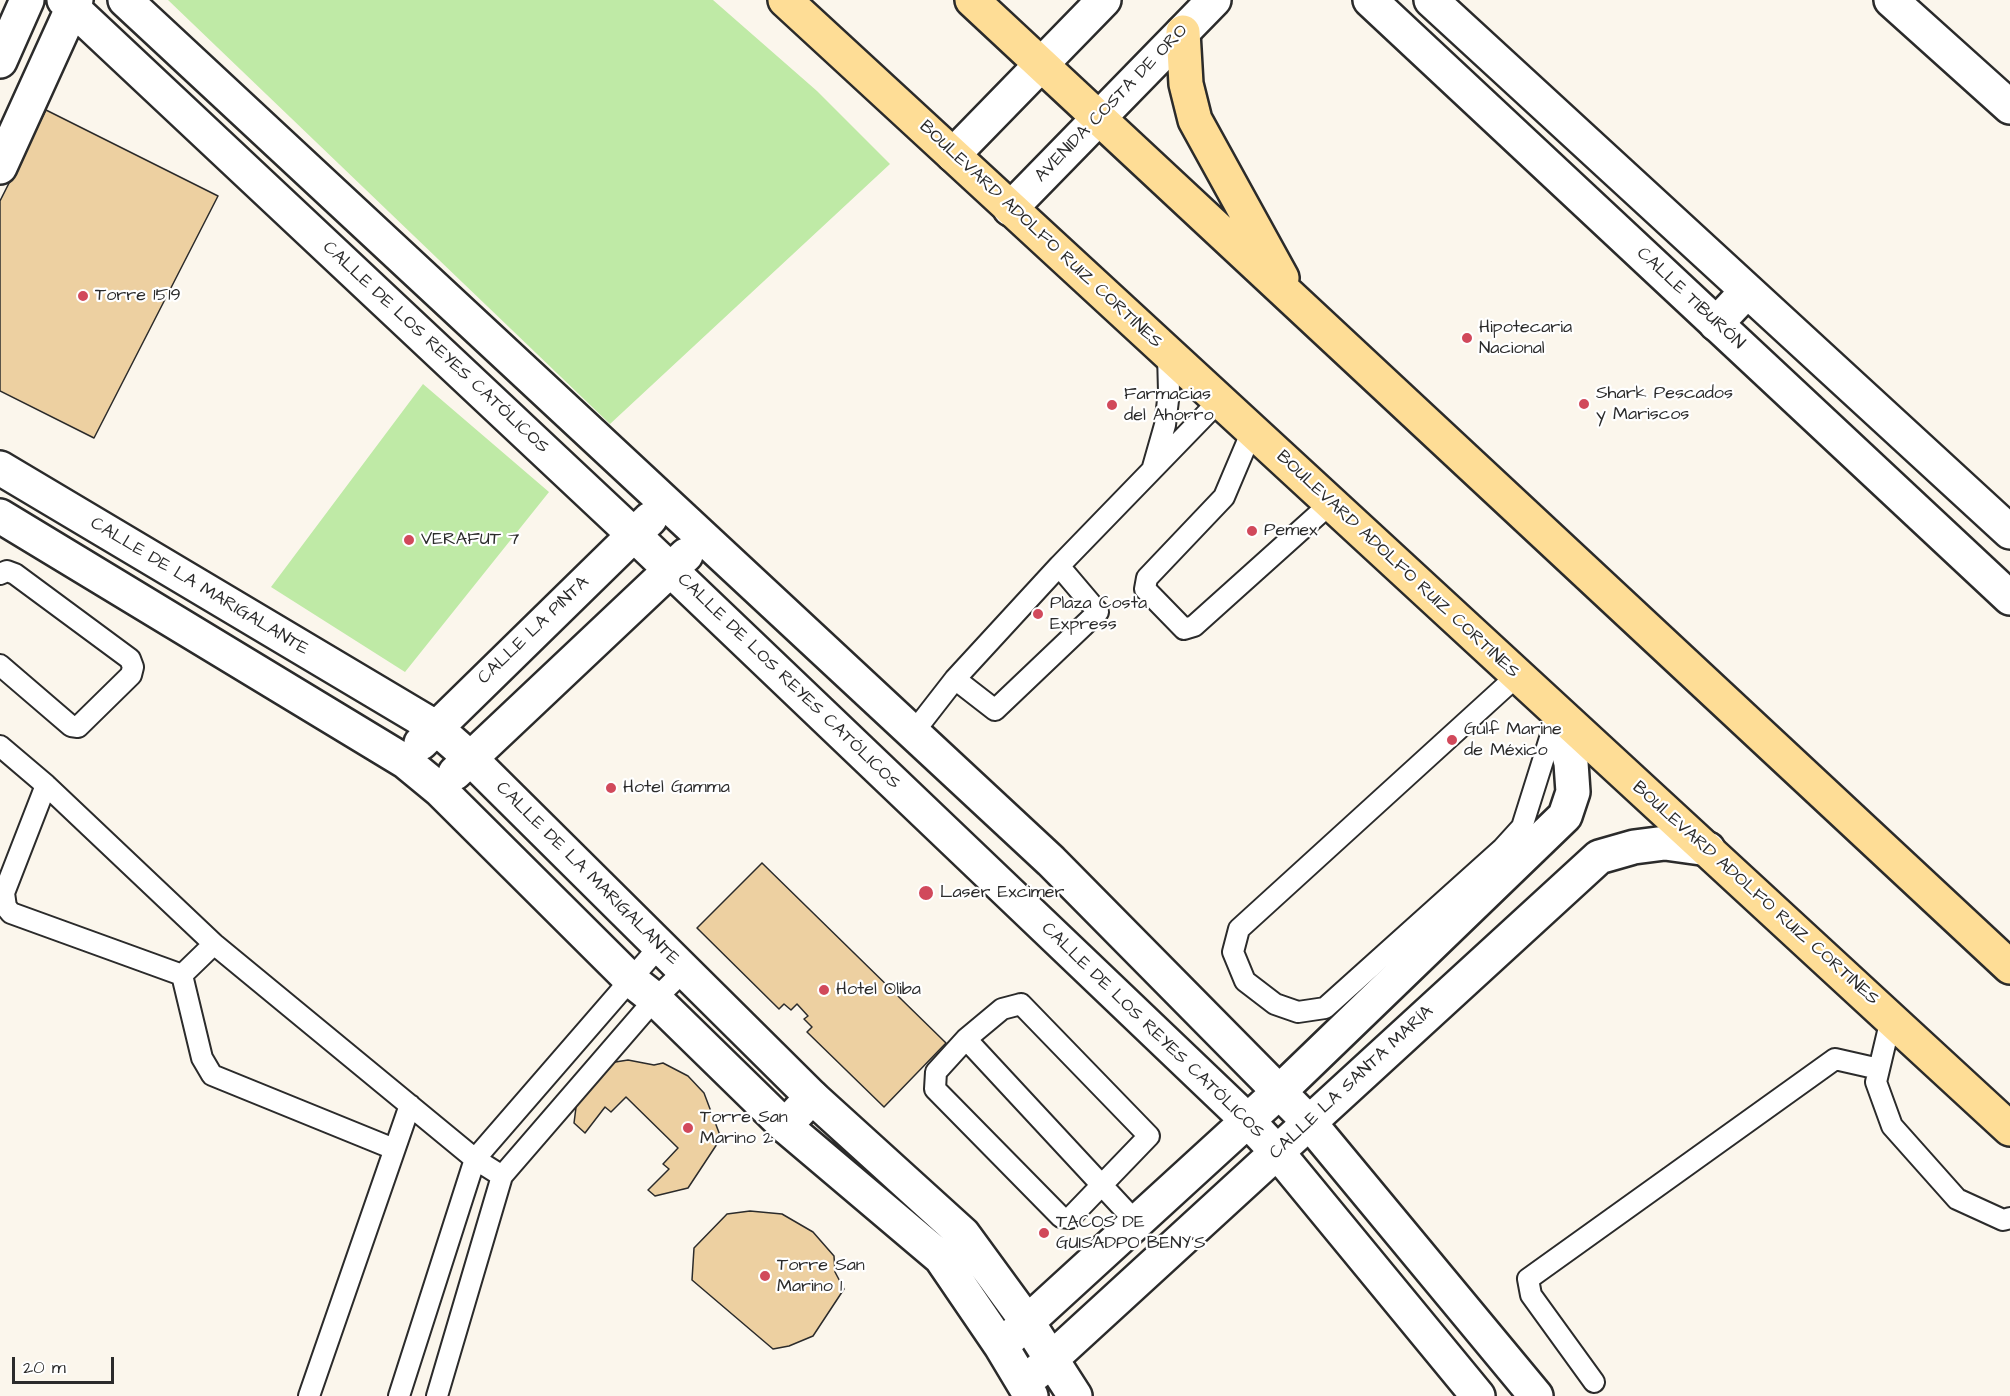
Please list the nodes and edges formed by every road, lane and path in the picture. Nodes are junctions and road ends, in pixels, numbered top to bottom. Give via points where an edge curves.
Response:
1 (27, 0) edge
2 (125, 0) edge
3 (785, 0) edge
4 (972, 0) edge
5 (1104, 0) edge
6 (1214, 0) edge
7 (1370, 0) edge
8 (1431, 0) edge
9 (1892, 0) edge
10 (71, 3) edge
11 (1183, 32) junction
12 (0, 61) edge
13 (1041, 66) junction
14 (2010, 107) edge
15 (1098, 118) junction
16 (953, 155) junction
17 (0, 167) edge
18 (1010, 209) junction
19 (1747, 291) junction
20 (1294, 301) junction
21 (1716, 324) junction
22 (1168, 354) junction
23 (1219, 401) junction
24 (1252, 431) junction
25 (0, 468) edge
26 (1151, 472) junction
27 (666, 503) junction
28 (1331, 503) junction
29 (0, 516) edge
30 (2010, 532) edge
31 (633, 534) junction
32 (704, 539) junction
33 (1059, 566) junction
34 (670, 569) junction
35 (0, 574) edge
36 (2010, 598) edge
37 (0, 665) edge
38 (1518, 675) junction
39 (955, 679) junction
40 (1558, 714) junction
41 (435, 727) junction
42 (913, 733) junction
43 (0, 746) edge
44 (470, 757) junction
45 (406, 762) junction
46 (45, 785) junction
47 (440, 790) junction
48 (1708, 849) junction
49 (214, 944) junction
50 (658, 948) junction
51 (1425, 952) junction
52 (2010, 967) edge
53 (685, 970) junction
54 (182, 975) junction
55 (1456, 985) junction
56 (643, 989) junction
57 (1891, 1018) junction
58 (966, 1039) junction
59 (1879, 1069) junction
60 (1280, 1091) junction
61 (812, 1097) junction
62 (410, 1105) junction
63 (1247, 1120) junction
64 (1308, 1121) junction
65 (785, 1126) junction
66 (2010, 1129) edge
67 (394, 1149) junction
68 (1277, 1152) junction
69 (475, 1159) junction
70 (502, 1176) junction
71 (1100, 1185) junction
72 (2010, 1218) edge
73 (1136, 1222) junction
74 (1028, 1323) junction
75 (1002, 1346) junction
76 (1052, 1360) junction
77 (1594, 1382) dead end
78 (1027, 1390) edge
79 (309, 1396) edge
80 (401, 1396) edge
81 (437, 1396) edge
82 (1075, 1396) edge
83 (1478, 1396) edge
84 (1536, 1396) edge

1 - 12 street
2 - 27 street
3 - 16 main road, BOULEVARD ADOLFO RUIZ CORTINES
4 - 13 main road
5 - 13 street
6 - 11 street, AVENIDA COSTA DE ORO
7 - 21 street, CALLE TIBURÓN
8 - 19 street
9 - 14 street
10 - 17 street
10 - 31 street, CALLE DE LOS REYES CATÓLICOS
11 - 15 street, AVENIDA COSTA DE ORO
11 - 20 main road via 1186,84 1195,120
13 - 15 main road
13 - 16 street
15 - 18 street, AVENIDA COSTA DE ORO
15 - 20 main road
16 - 18 main road, BOULEVARD ADOLFO RUIZ CORTINES
18 - 22 main road, BOULEVARD ADOLFO RUIZ CORTINES
19 - 21 street
19 - 30 street
20 - 52 main road
21 - 36 street, CALLE TIBURÓN
22 - 23 main road, BOULEVARD ADOLFO RUIZ CORTINES
22 - 26 lane via 1165,425
23 - 24 main road, BOULEVARD ADOLFO RUIZ CORTINES
23 - 26 lane
24 - 28 main road, BOULEVARD ADOLFO RUIZ CORTINES
24 - 28 lane via 1224,497 1147,578 1145,589 1184,629 1194,626
25 - 41 street, CALLE DE LA MARIGALANTE
26 - 33 lane
27 - 31 street, CALLE LA PINTA
27 - 32 street
28 - 38 main road, BOULEVARD ADOLFO RUIZ CORTINES
29 - 45 street
31 - 34 street, CALLE DE LOS REYES CATÓLICOS
31 - 41 street, CALLE LA PINTA
32 - 34 street
32 - 42 street
33 - 39 lane
33 - 39 lane via 1098,612 995,710
34 - 44 street
34 - 63 street, CALLE DE LOS REYES CATÓLICOS
35 - 37 lane via 15,574 130,659 133,667 131,675 78,727 71,726
38 - 40 main road, BOULEVARD ADOLFO RUIZ CORTINES
38 - 40 lane via 1239,929 1233,952 1245,981 1275,1004 1298,1012 1325,1008 1522,827
39 - 42 lane
40 - 48 main road, BOULEVARD ADOLFO RUIZ CORTINES
40 - 51 street via 1571,763 1573,792 1565,816
41 - 44 street, CALLE DE LA MARIGALANTE
41 - 45 street, CALLE LA PINTA
42 - 60 street via 1051,861
43 - 46 lane
44 - 47 street
44 - 50 street, CALLE DE LA MARIGALANTE
45 - 47 street
46 - 49 lane
46 - 54 lane via 4,893 6,907 11,913
47 - 56 street
48 - 55 street, CALLE LA SANTA MARÍA via 1665,843 1599,857
48 - 57 main road, BOULEVARD ADOLFO RUIZ CORTINES
49 - 54 lane
49 - 62 lane
50 - 53 street, CALLE DE LA MARIGALANTE
50 - 56 lane
51 - 55 street
51 - 60 street
53 - 56 lane
53 - 61 street, CALLE DE LA MARIGALANTE
54 - 67 lane via 202,1058 212,1075
55 - 64 street, CALLE LA SANTA MARÍA
56 - 65 street
56 - 69 lane
56 - 70 lane
57 - 59 lane
57 - 66 main road, BOULEVARD ADOLFO RUIZ CORTINES
58 - 71 lane
58 - 71 lane via 936,1072 935,1089 1061,1217 1070,1218
58 - 71 lane via 1002,1009 1021,1004 1149,1136
59 - 72 lane via 1876,1082 1892,1126 1957,1199 2003,1220
59 - 77 lane via 1835,1059 1528,1279 1531,1295
60 - 63 street
60 - 64 street
61 - 65 street
61 - 74 street, CALLE DE LA MARIGALANTE via 963,1234
62 - 67 lane
62 - 69 lane
63 - 68 street, CALLE DE LOS REYES CATÓLICOS
63 - 73 street
64 - 68 street, CALLE LA SANTA MARÍA
64 - 84 street
65 - 75 street via 941,1258
67 - 79 lane
68 - 76 street, CALLE LA SANTA MARÍA
68 - 83 street, CALLE DE LOS REYES CATÓLICOS
69 - 70 lane
69 - 80 lane
70 - 81 lane
71 - 73 lane
73 - 74 street
74 - 75 street
74 - 76 street, CALLE DE LA MARIGALANTE
75 - 78 street
76 - 78 street, CALLE LA SANTA MARÍA
76 - 82 street, CALLE DE LA MARIGALANTE

